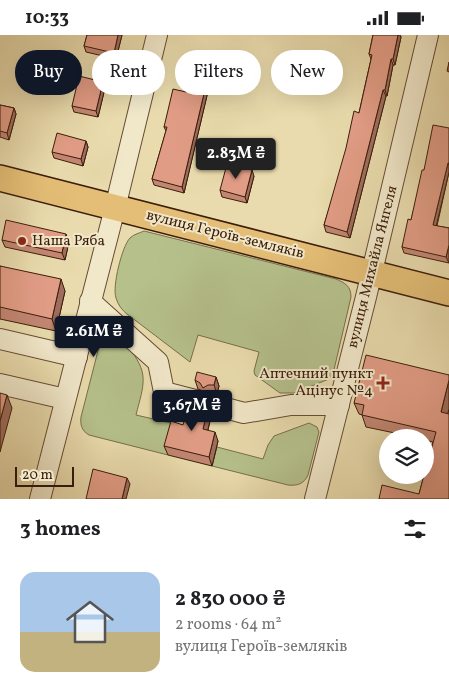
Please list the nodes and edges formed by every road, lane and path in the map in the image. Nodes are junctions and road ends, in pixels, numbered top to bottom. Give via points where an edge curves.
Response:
1 (156, 35) edge
2 (428, 35) edge
3 (0, 178) edge
4 (115, 208) junction
5 (372, 272) junction
6 (449, 293) edge
7 (90, 301) junction
8 (0, 339) edge
9 (77, 357) junction
10 (0, 383) edge
11 (65, 399) junction
12 (195, 400) dead end
13 (214, 405) dead end
14 (339, 405) junction
15 (40, 499) edge
16 (315, 499) edge

1 - 4 street
2 - 5 street, вулиця Михайла Янгеля
3 - 4 main road, вулиця Героїв-земляків
4 - 5 main road, вулиця Героїв-земляків
4 - 7 street
5 - 6 main road, вулиця Героїв-земляків
5 - 14 street, вулиця Михайла Янгеля
7 - 9 street
7 - 12 street via 158,362 164,392
8 - 9 street
9 - 11 street
10 - 11 street
11 - 15 street
13 - 14 street via 244,413 290,405
14 - 16 street, вулиця Михайла Янгеля

